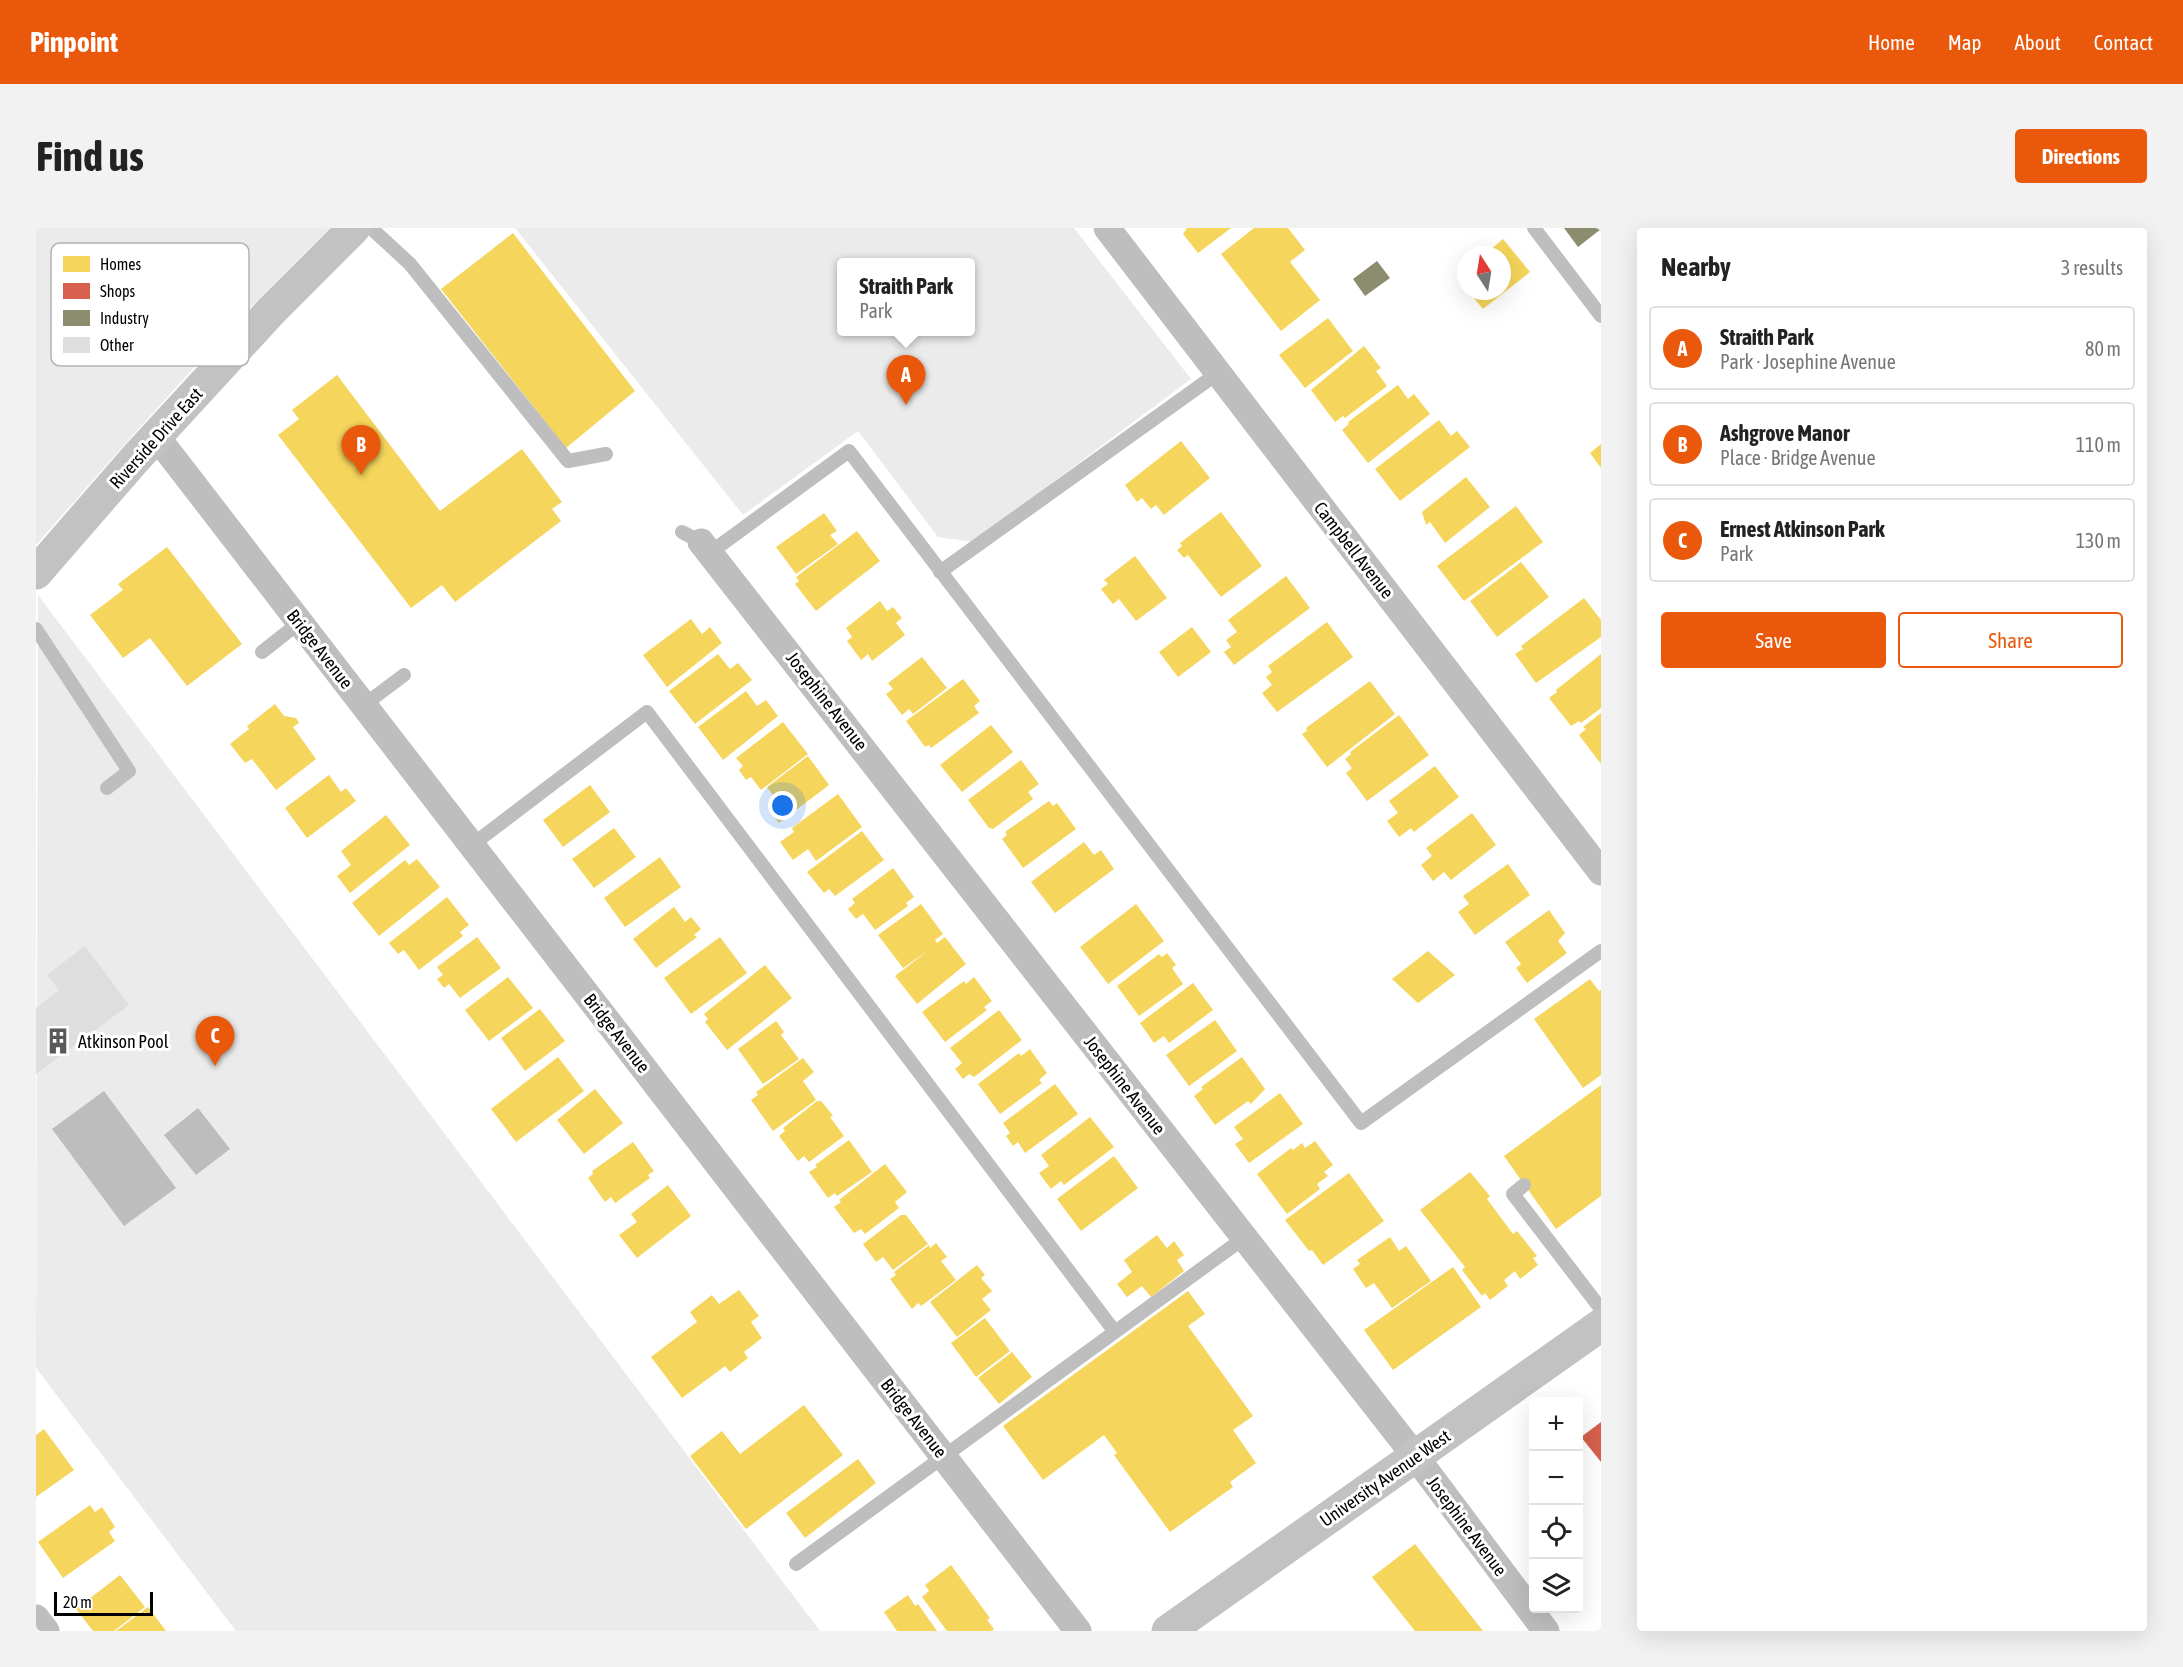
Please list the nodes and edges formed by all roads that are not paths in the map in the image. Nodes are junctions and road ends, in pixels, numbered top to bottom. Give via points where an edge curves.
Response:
1 (354, 228) edge
2 (371, 228) edge
3 (1107, 228) edge
4 (1534, 228) edge
5 (1601, 316) edge
6 (249, 335) edge
7 (220, 366) edge
8 (1218, 373) junction
9 (156, 436) junction
10 (606, 454) dead end
11 (698, 542) joint
12 (940, 572) junction
13 (36, 573) edge
14 (300, 622) junction
15 (36, 629) edge
16 (262, 652) dead end
17 (404, 675) dead end
18 (364, 705) junction
19 (107, 788) dead end
20 (472, 845) junction
21 (1601, 872) edge
22 (1601, 951) edge
23 (1524, 1185) dead end
24 (1244, 1238) junction
25 (1601, 1309) edge
26 (1601, 1325) edge
27 (1114, 1332) junction
28 (944, 1456) junction
29 (1415, 1456) junction
30 (796, 1564) dead end
31 (36, 1618) edge
32 (46, 1631) edge
33 (1078, 1631) edge
34 (1168, 1631) edge
35 (1546, 1631) edge

1 - 6 main road, Riverside Drive East
2 - 10 lane via 410,264 568,461
3 - 8 street, Campbell Avenue
4 - 5 lane
7 - 9 main road, Riverside Drive East
8 - 12 lane
8 - 21 street, Campbell Avenue
9 - 13 main road, Riverside Drive East
9 - 14 street, Bridge Avenue
11 - 12 lane via 849,451
11 - 24 street, Josephine Avenue
12 - 22 lane via 1361,1123
14 - 16 lane
14 - 18 street, Bridge Avenue
15 - 19 lane via 129,771
17 - 18 lane
18 - 20 street, Bridge Avenue
20 - 27 lane via 647,712
20 - 28 street, Bridge Avenue
23 - 25 lane via 1513,1194
24 - 27 lane
24 - 29 street, Josephine Avenue
26 - 29 main road, University Avenue West
27 - 28 lane
28 - 30 lane
28 - 33 street, Bridge Avenue
29 - 34 main road, University Avenue West
29 - 35 street, Josephine Avenue
31 - 32 street

